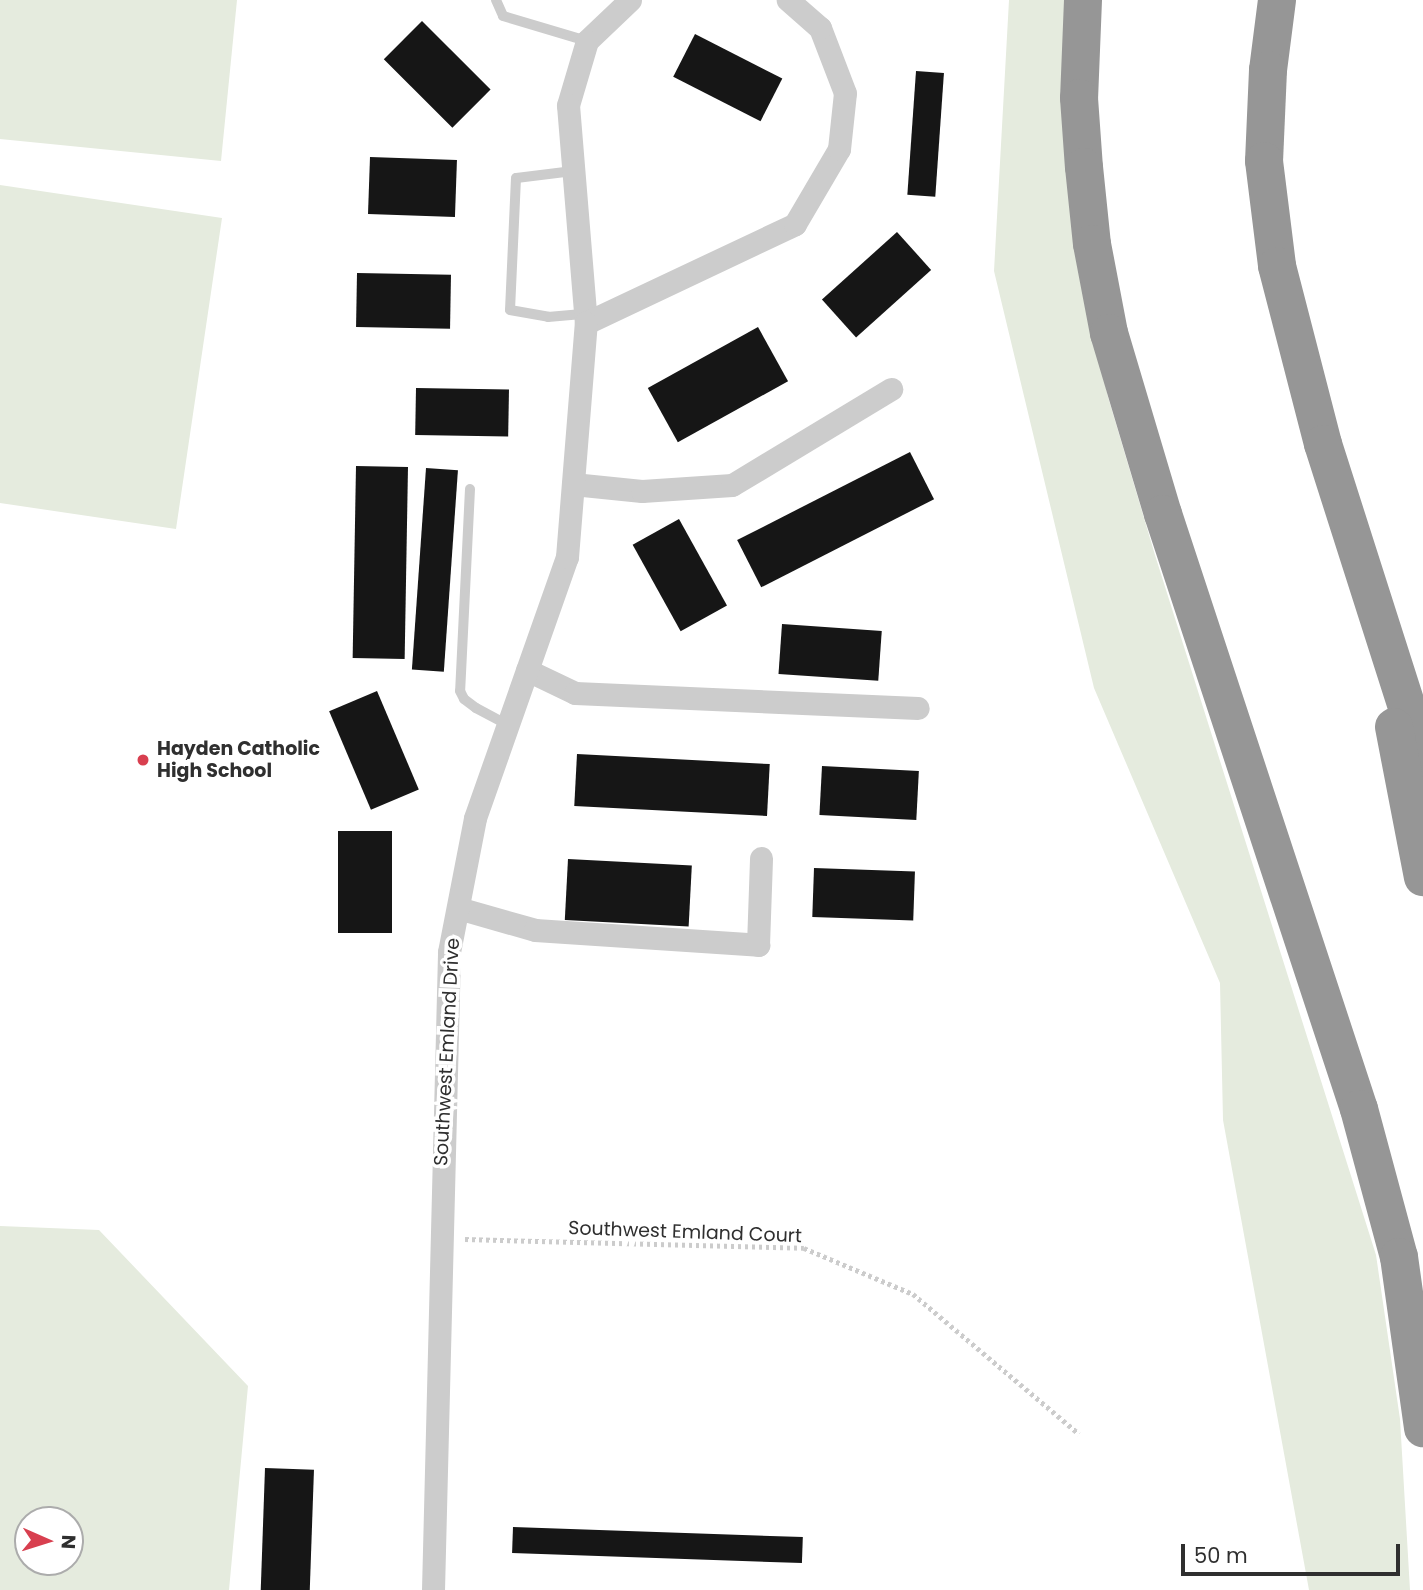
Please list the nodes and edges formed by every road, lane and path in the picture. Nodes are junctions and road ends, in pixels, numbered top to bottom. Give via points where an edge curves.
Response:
1 (496, 0) edge
2 (630, 0) edge
3 (788, 0) edge
4 (1083, 0) edge
5 (1277, 0) edge
6 (586, 41) junction
7 (573, 171) junction
8 (586, 319) junction
9 (891, 389) dead end
10 (573, 484) junction
11 (470, 489) dead end
12 (1350, 534) junction
13 (527, 670) junction
14 (918, 708) dead end
15 (508, 725) junction
16 (1423, 758) edge
17 (761, 858) dead end
18 (1423, 877) edge
19 (458, 908) junction
20 (439, 1238) junction
21 (1423, 1428) edge
22 (1079, 1434) dead end
23 (433, 1590) edge

1 - 6 lane via 503,16
2 - 6 street
3 - 8 street via 820,28 845,93 839,149 795,224
4 - 21 highway via 1079,98 1084,167 1092,244 1109,333 1163,514 1359,1109 1399,1257
5 - 12 highway via 1264,161 1277,266
6 - 7 street, Southwest Emland Drive via 568,105
7 - 8 street, Southwest Emland Drive
7 - 8 lane via 516,178 510,310
8 - 10 street, Southwest Emland Drive
9 - 10 street via 732,485 642,491
10 - 13 street, Southwest Emland Drive via 567,558
11 - 15 lane via 460,691 476,708
12 - 16 highway
12 - 18 highway via 1401,753
13 - 14 street via 575,693
13 - 15 street, Southwest Emland Drive
15 - 19 street, Southwest Emland Drive via 475,818
17 - 19 street via 758,946 535,930
19 - 20 street, Southwest Emland Drive via 449,953
20 - 22 path, Southwest Emland Court via 804,1248 913,1294
20 - 23 street, Southwest Emland Drive

